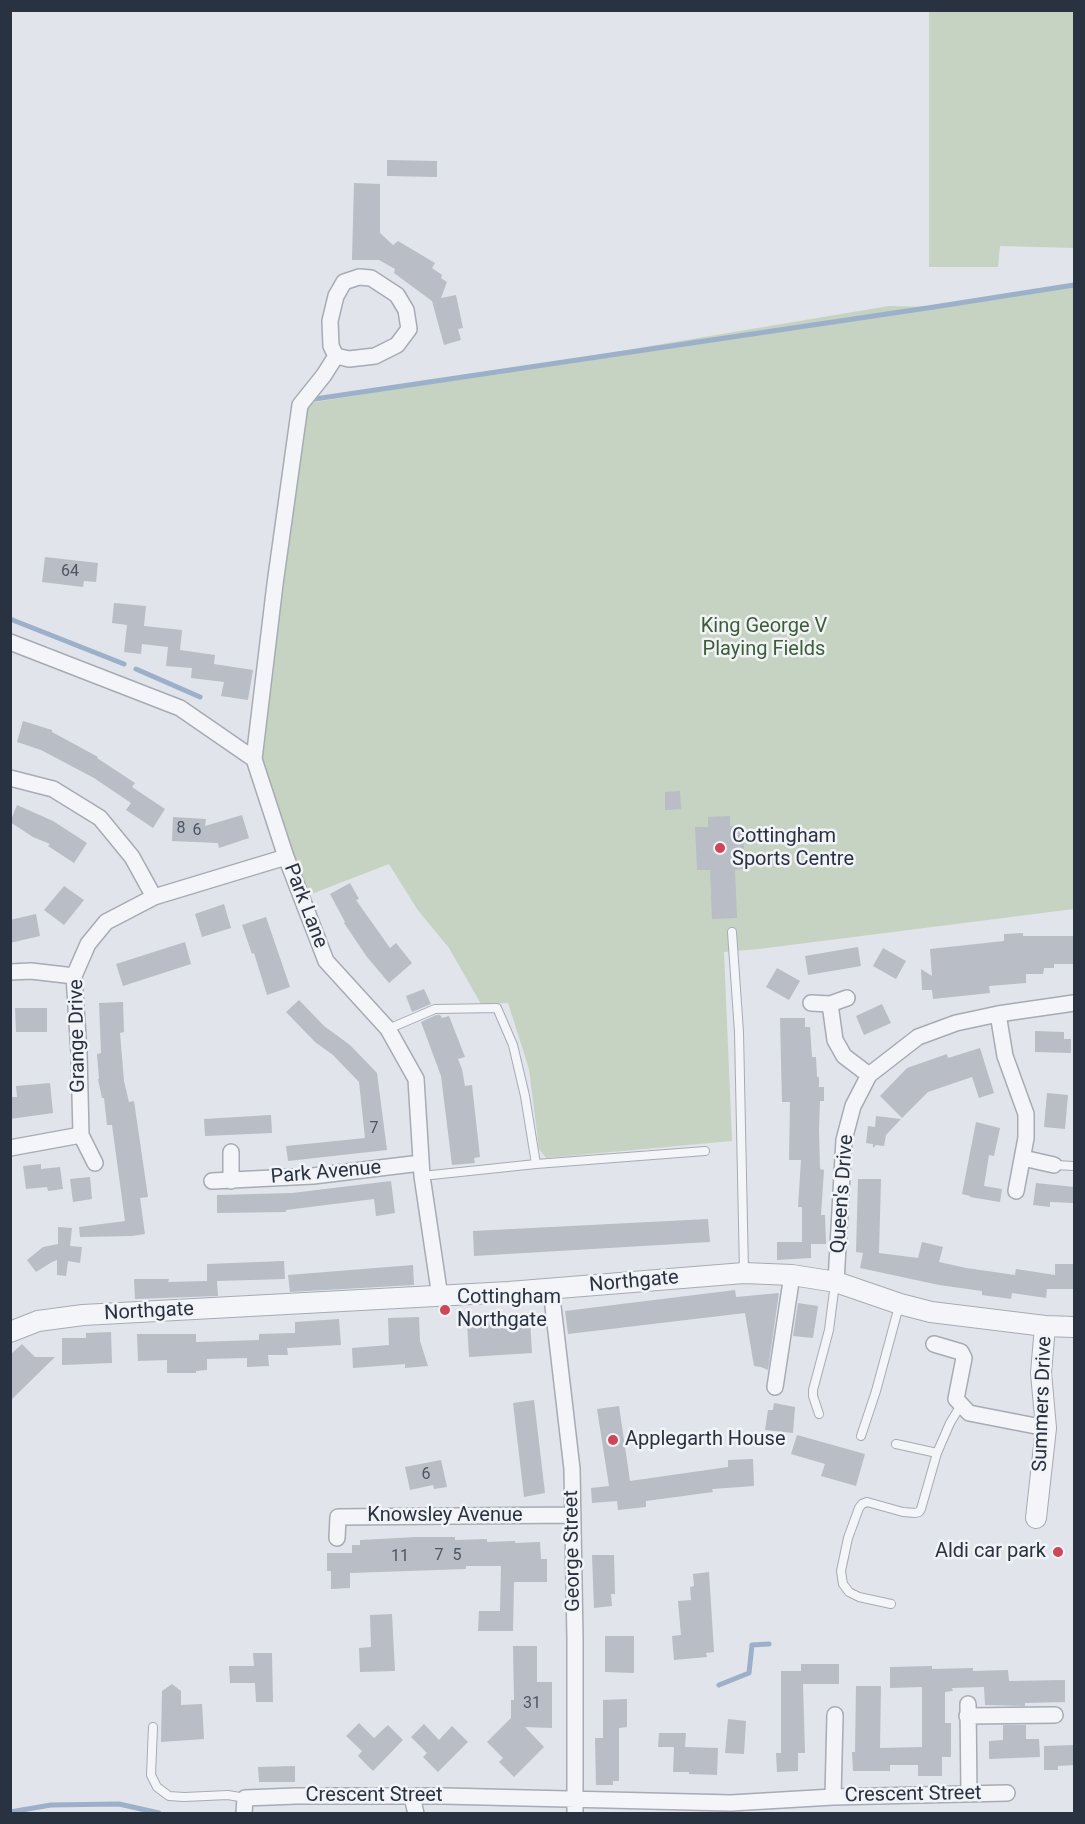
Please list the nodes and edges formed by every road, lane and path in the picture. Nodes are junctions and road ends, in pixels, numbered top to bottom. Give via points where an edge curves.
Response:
1 (336, 356) junction
2 (10, 642) edge
3 (254, 759) junction
4 (10, 778) edge
5 (286, 858) junction
6 (154, 897) junction
7 (732, 932) dead end
8 (10, 972) edge
9 (74, 976) junction
10 (847, 998) dead end
11 (811, 1003) dead end
12 (1074, 1003) edge
13 (830, 1004) junction
14 (998, 1014) junction
15 (388, 1029) junction
16 (869, 1075) junction
17 (81, 1135) junction
18 (10, 1148) edge
19 (705, 1150) dead end
20 (231, 1152) dead end
21 (1023, 1158) junction
22 (95, 1163) dead end
23 (536, 1164) junction
24 (1054, 1165) joint
25 (1074, 1166) edge
26 (422, 1170) junction
27 (212, 1180) dead end
28 (231, 1181) junction
29 (1016, 1191) dead end
30 (744, 1273) junction
31 (792, 1275) junction
32 (836, 1282) junction
33 (551, 1289) junction
34 (440, 1297) junction
35 (900, 1304) junction
36 (1046, 1326) junction
37 (1074, 1327) edge
38 (10, 1332) edge
39 (934, 1344) dead end
40 (775, 1388) dead end
41 (962, 1405) junction
42 (819, 1414) dead end
43 (1046, 1428) junction
44 (861, 1436) dead end
45 (896, 1444) dead end
46 (937, 1453) junction
47 (573, 1515) junction
48 (1036, 1518) dead end
49 (337, 1538) dead end
50 (891, 1604) dead end
51 (835, 1715) dead end
52 (1055, 1715) dead end
53 (153, 1727) dead end
54 (969, 1793) junction
55 (1007, 1793) dead end
56 (412, 1796) junction
57 (833, 1797) junction
58 (244, 1806) edge
59 (575, 1807) edge
60 (416, 1814) edge

1 - 1 street via 331,346 330,321 344,282 371,278 397,295 406,310 409,329 397,345 375,356
1 - 3 street via 300,405
2 - 3 street via 180,708
3 - 5 street, Park Lane
4 - 6 street via 53,789 100,818 132,857
5 - 6 street, Grange Drive
5 - 15 street, Park Lane via 326,961
6 - 9 street, Grange Drive via 106,922 88,944
7 - 30 lane via 739,1032
8 - 9 street
9 - 17 street, Grange Drive
10 - 13 street
11 - 13 street
12 - 14 street, Queen's Drive
13 - 16 street via 835,1040 844,1056
14 - 16 street, Queen's Drive via 918,1037
14 - 21 street via 1005,1056 1026,1114
15 - 23 lane via 435,1009 497,1008 513,1045
15 - 26 street, Park Lane via 416,1079
16 - 32 street, Queen's Drive via 853,1106 844,1140
17 - 18 street
17 - 22 street, Grange Drive
19 - 23 lane
20 - 28 street
21 - 24 street
21 - 29 street
23 - 26 lane
24 - 25 lane
26 - 28 street, Park Avenue
26 - 34 street, Park Lane
27 - 28 street, Park Avenue
30 - 31 street, Northgate
30 - 33 street, Northgate
31 - 32 street, Northgate
31 - 40 street
32 - 35 street, Northgate
32 - 42 lane via 829,1330 813,1390
33 - 34 street, Northgate
33 - 47 street, George Street via 572,1469
34 - 38 street, Northgate via 83,1315 45,1320
35 - 36 street, Northgate via 931,1312
35 - 44 lane
36 - 37 street, Northgate
36 - 43 street, Summers Drive via 1041,1373
39 - 41 street via 961,1352 964,1358 956,1399
41 - 43 street via 969,1413
41 - 46 lane
43 - 48 street, Summers Drive
45 - 46 lane
46 - 50 lane via 919,1512 903,1512 867,1502 859,1508 848,1538 841,1571 845,1588 859,1597
47 - 49 street, Knowsley Avenue via 338,1517
47 - 59 street, George Street
51 - 57 street
52 - 54 street via 967,1710
53 - 58 lane via 151,1775 157,1787 169,1796 228,1795
54 - 55 street, Crescent Street
54 - 57 street, Crescent Street
56 - 58 street, Crescent Street
56 - 59 street, Crescent Street
56 - 60 street
57 - 59 street, Crescent Street

